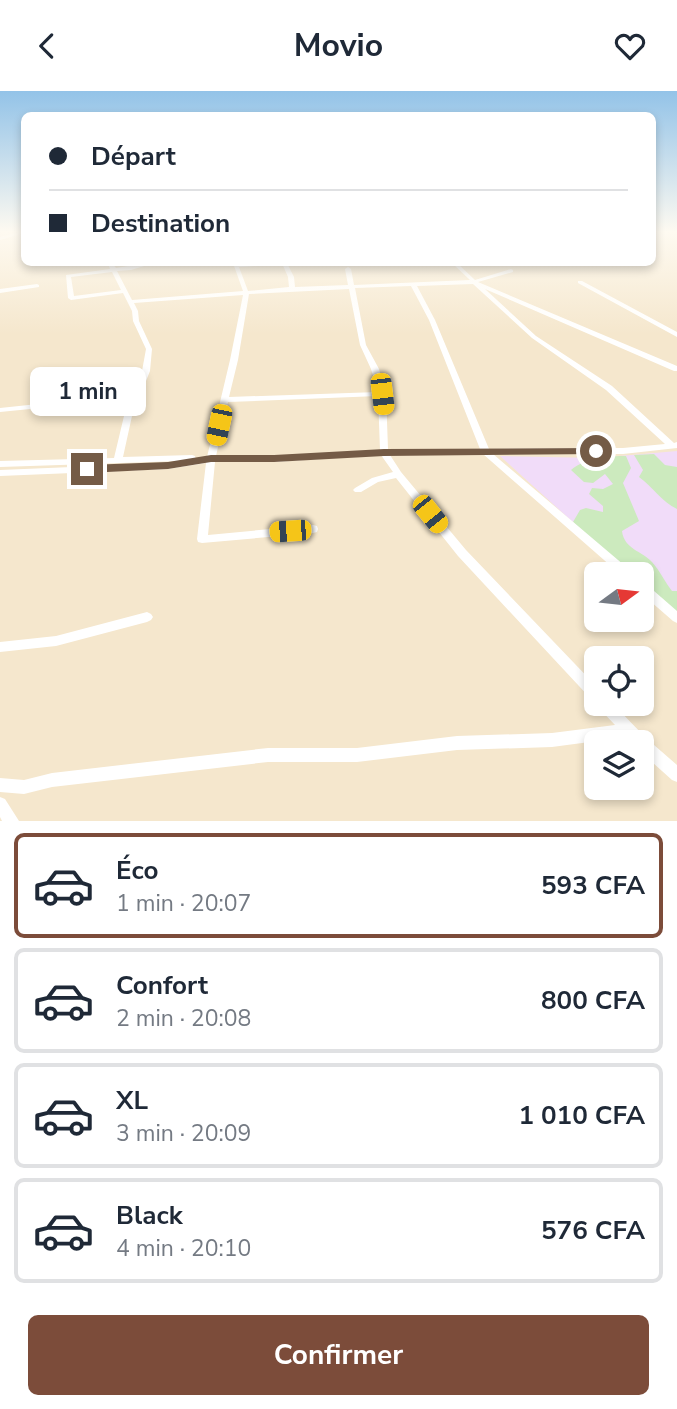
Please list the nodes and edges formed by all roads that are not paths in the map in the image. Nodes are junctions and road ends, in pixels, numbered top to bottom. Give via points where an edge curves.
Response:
1 (108, 266) edge
2 (112, 266) edge
3 (237, 266) edge
4 (286, 266) edge
5 (457, 266) edge
6 (348, 269) dead end
7 (511, 271) dead end
8 (474, 282) junction
9 (580, 282) dead end
10 (37, 286) dead end
11 (414, 286) junction
12 (353, 287) junction
13 (292, 289) junction
14 (0, 291) edge
15 (124, 291) junction
16 (246, 292) junction
17 (130, 302) junction
18 (677, 335) edge
19 (677, 369) edge
20 (382, 394) junction
21 (135, 396) junction
22 (224, 400) junction
23 (0, 410) edge
24 (674, 445) edge
25 (384, 452) junction
26 (486, 453) junction
27 (118, 459) junction
28 (211, 459) junction
29 (0, 464) edge
30 (0, 473) edge
31 (398, 474) junction
32 (358, 490) dead end
33 (313, 529) dead end
34 (613, 562) edge
35 (654, 598) edge
36 (147, 617) dead end
37 (677, 618) edge
38 (0, 647) edge
39 (584, 682) edge
40 (616, 716) edge
41 (629, 730) edge
42 (584, 736) edge
43 (654, 753) edge
44 (677, 775) edge
45 (0, 785) edge
46 (0, 804) edge
47 (11, 821) edge

1 - 15 street via 68,276 71,298
2 - 15 street
3 - 16 street
4 - 13 street
5 - 8 street
6 - 12 street
7 - 8 street
8 - 11 street
8 - 19 street
8 - 24 street via 534,337 609,388
9 - 18 street
10 - 14 street
11 - 12 street
11 - 26 street
12 - 13 street
12 - 20 street via 363,345
13 - 16 street
15 - 17 street
16 - 17 street
16 - 22 street
17 - 21 street via 149,349
20 - 22 street
20 - 25 street
21 - 23 street
21 - 27 street
22 - 28 street
24 - 26 street via 623,451
25 - 26 street
25 - 28 street
25 - 31 street
26 - 34 street
27 - 28 street
27 - 29 street
28 - 30 street via 168,466
28 - 33 street via 202,539
31 - 32 street
31 - 39 street via 462,553
35 - 37 street
36 - 38 street via 56,641
40 - 41 street
42 - 45 street via 457,743 357,755 268,755 24,787
43 - 44 street
46 - 47 street

